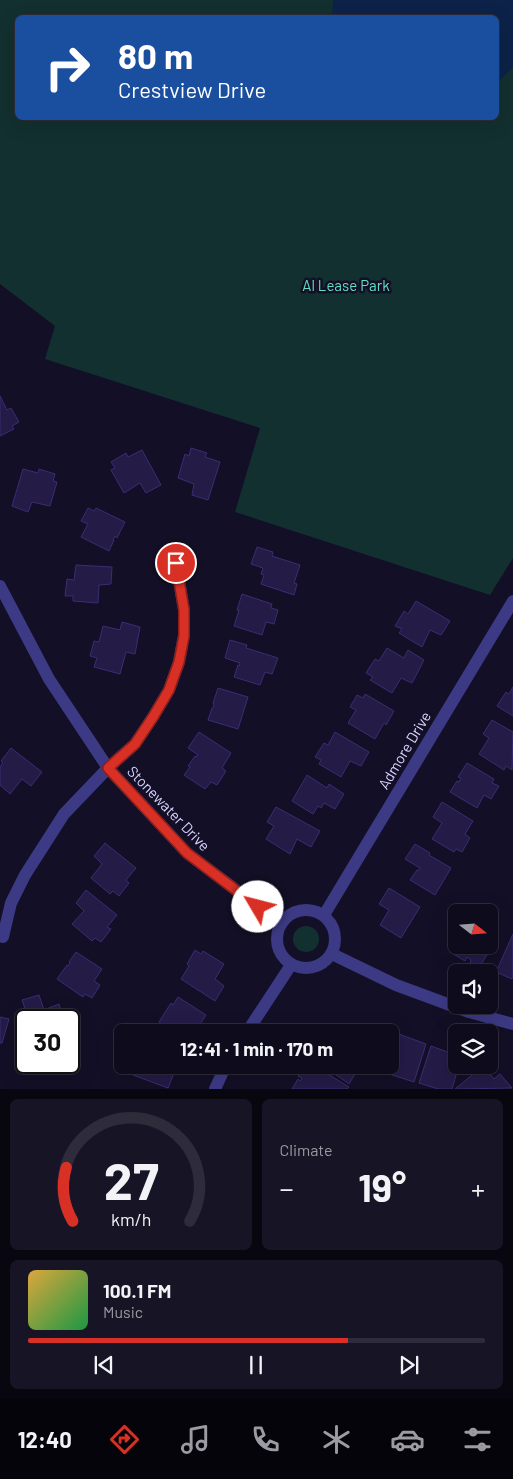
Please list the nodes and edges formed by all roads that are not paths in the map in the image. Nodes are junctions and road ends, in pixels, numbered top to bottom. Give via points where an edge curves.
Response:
1 (176, 563) dead end
2 (0, 586) edge
3 (513, 601) edge
4 (108, 768) junction
5 (324, 915) junction
6 (281, 924) junction
7 (3, 937) dead end
8 (332, 954) junction
9 (291, 965) junction
10 (252, 1024) edge
11 (513, 1024) edge
12 (222, 1074) edge
13 (214, 1089) edge

1 - 4 street via 184,610 179,662 169,690 135,744
2 - 4 street, Stonewater Drive via 49,679
3 - 5 street, Admore Drive
4 - 6 street, Stonewater Drive via 187,853
4 - 7 street via 64,814 34,860 11,903
5 - 6 street via 313,910 300,910
5 - 8 street via 335,933
6 - 9 street via 278,946
8 - 9 street via 314,968
8 - 11 street via 396,985 469,1012
9 - 10 street
12 - 13 street

